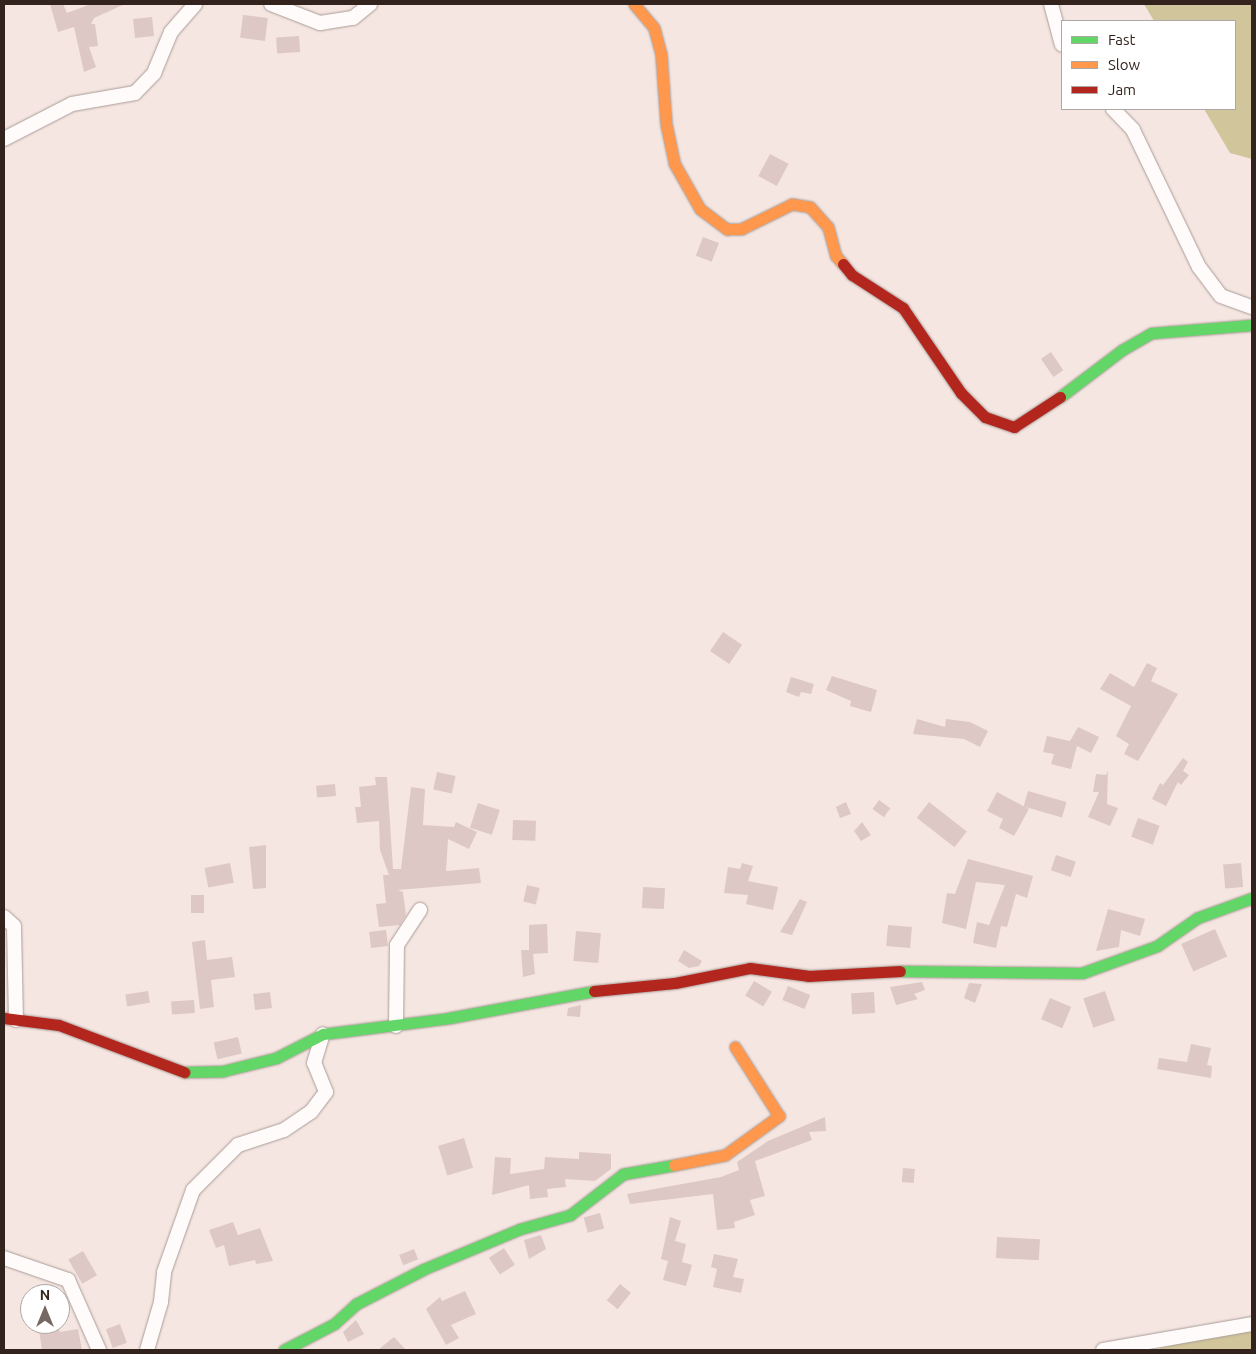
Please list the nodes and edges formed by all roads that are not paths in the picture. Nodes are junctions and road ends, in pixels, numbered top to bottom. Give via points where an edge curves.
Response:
1 (195, 4) edge
2 (271, 4) edge
3 (370, 4) edge
4 (634, 4) edge
5 (1052, 4) edge
6 (1061, 41) edge
7 (1114, 110) edge
8 (4, 139) edge
9 (1252, 307) edge
10 (1252, 325) edge
11 (1252, 898) edge
12 (420, 910) dead end
13 (4, 917) edge
14 (10, 1019) edge
15 (396, 1026) junction
16 (323, 1034) junction
17 (735, 1047) dead end
18 (4, 1258) edge
19 (1252, 1324) edge
20 (99, 1350) edge
21 (147, 1350) edge
22 (284, 1350) edge
23 (1103, 1350) edge

1 - 8 street via 171,32 154,73 135,93 72,104
2 - 3 street via 320,23 353,18
4 - 10 street via 654,28 661,54 666,124 674,163 700,209 727,229 741,229 792,204 810,207 828,227 836,256 852,275 903,308 961,393 985,416 1014,427 1032,418 1122,350 1152,333
5 - 6 street
7 - 9 street via 1133,130 1199,267 1222,296
11 - 15 street via 1198,918 1157,946 1082,974 920,970 809,976 750,968 675,983 608,988
12 - 15 street via 397,945
13 - 14 street via 14,926
14 - 16 street via 60,1025 180,1072 223,1070 276,1058
15 - 16 street
16 - 21 street via 314,1063 326,1092 311,1112 284,1130 238,1145 193,1190 164,1272 161,1302
17 - 22 street via 779,1116 755,1137 725,1155 623,1174 570,1215 520,1229 424,1269 356,1304 334,1324
18 - 20 street via 68,1280
19 - 23 street

